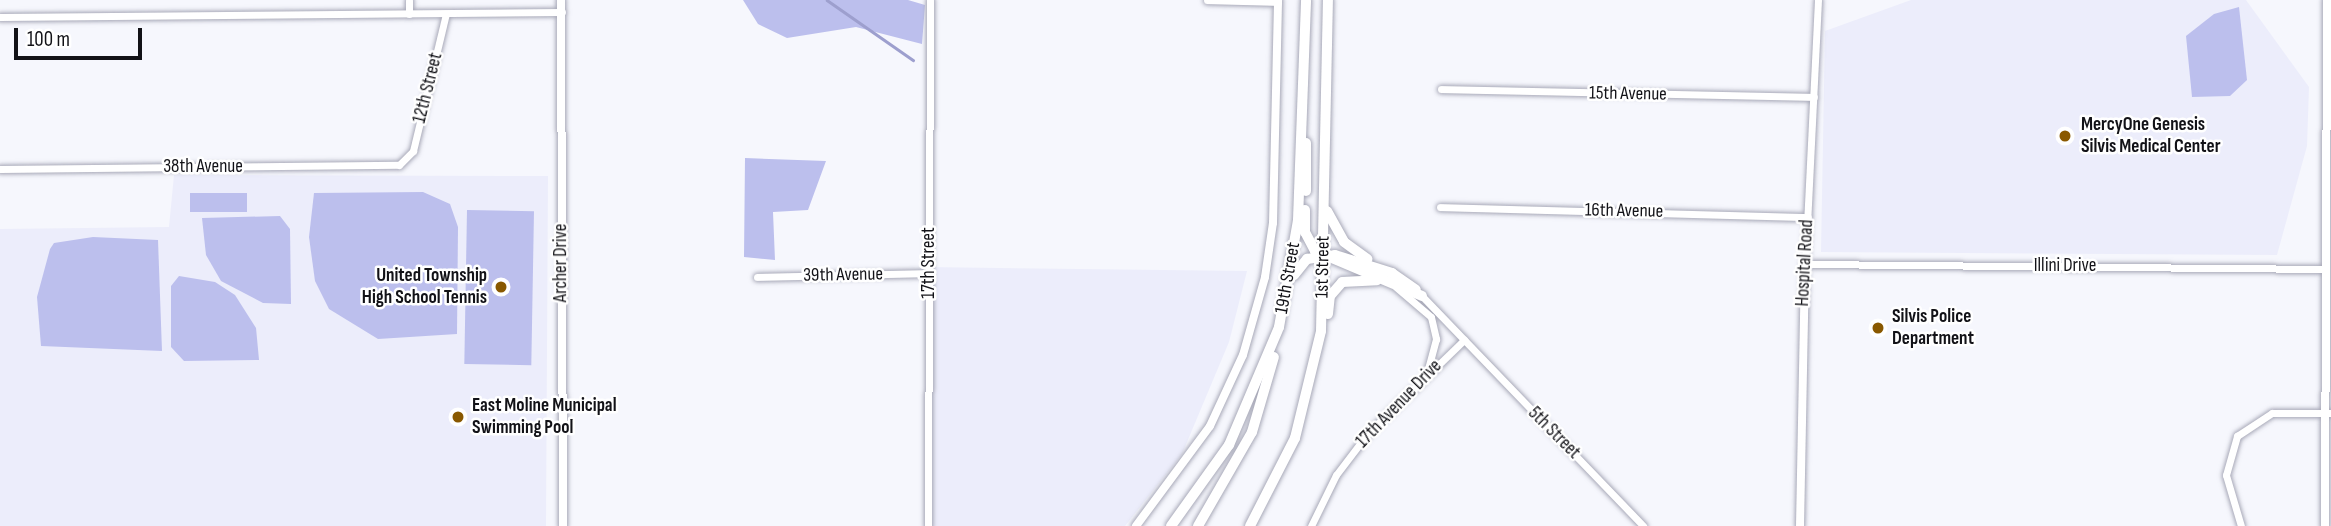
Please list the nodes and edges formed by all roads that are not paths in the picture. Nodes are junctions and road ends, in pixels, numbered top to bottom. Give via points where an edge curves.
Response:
1 (409, 0) edge
2 (561, 0) edge
3 (930, 0) edge
4 (1207, 0) edge
5 (1306, 0) edge
6 (1328, 0) edge
7 (1818, 0) edge
8 (2327, 0) edge
9 (1278, 1) edge
10 (562, 12) junction
11 (409, 14) junction
12 (446, 14) junction
13 (0, 17) edge
14 (1302, 80) junction
15 (1441, 89) dead end
16 (1814, 97) junction
17 (405, 160) joint
18 (0, 169) edge
19 (1324, 202) junction
20 (1440, 207) dead end
21 (1808, 217) junction
22 (1323, 256) junction
23 (1805, 264) junction
24 (2326, 269) junction
25 (929, 273) junction
26 (757, 277) dead end
27 (1290, 281) junction
28 (1391, 282) junction
29 (1420, 294) junction
30 (1282, 312) junction
31 (1464, 340) junction
32 (1425, 376) junction
33 (2328, 413) edge
34 (1277, 479) junction
35 (1252, 523) edge
36 (564, 526) edge
37 (928, 526) edge
38 (1136, 526) edge
39 (1171, 526) edge
40 (1198, 526) edge
41 (1311, 526) edge
42 (1643, 526) edge
43 (1800, 526) edge
44 (2241, 526) edge
45 (2325, 526) edge

1 - 11 street
2 - 10 street, Archer Drive
3 - 25 street, 17th Street
4 - 9 street
5 - 14 main road, 19th Street
6 - 19 main road, 1st Street
7 - 16 street, Hospital Road
8 - 24 street
9 - 38 street, 19th Street via 1273,223 1265,277 1233,379 1181,473
10 - 12 street
10 - 36 street, Archer Drive
11 - 12 street
11 - 13 street
12 - 17 street, 12th Street
14 - 22 main road via 1305,232
14 - 27 main road, 19th Street
15 - 16 street, 15th Avenue
16 - 21 street, Hospital Road
17 - 18 street, 38th Avenue via 379,167
19 - 22 main road, 1st Street
19 - 29 main road via 1348,247 1408,274
20 - 21 street, 16th Avenue
21 - 23 street, Hospital Road
22 - 27 main road via 1303,262
22 - 28 main road
22 - 29 main road via 1392,273
22 - 34 main road, 1st Street via 1316,362
23 - 24 street, Illini Drive
23 - 43 street, Hospital Road
24 - 33 street
25 - 26 street, 39th Avenue
25 - 37 street, 17th Street
27 - 30 main road, 19th Street
28 - 29 main road
28 - 32 street via 1431,317 1436,339
28 - 34 main road via 1347,279 1332,292 1312,402
29 - 31 street
30 - 39 main road, 19th Street via 1245,415
30 - 40 main road via 1252,432
31 - 32 street, 17th Avenue Drive
31 - 42 street, 5th Street
32 - 41 street, 17th Avenue Drive via 1354,450
33 - 44 street via 2272,413 2236,436 2226,475
33 - 45 street
34 - 35 main road, 1st Street

